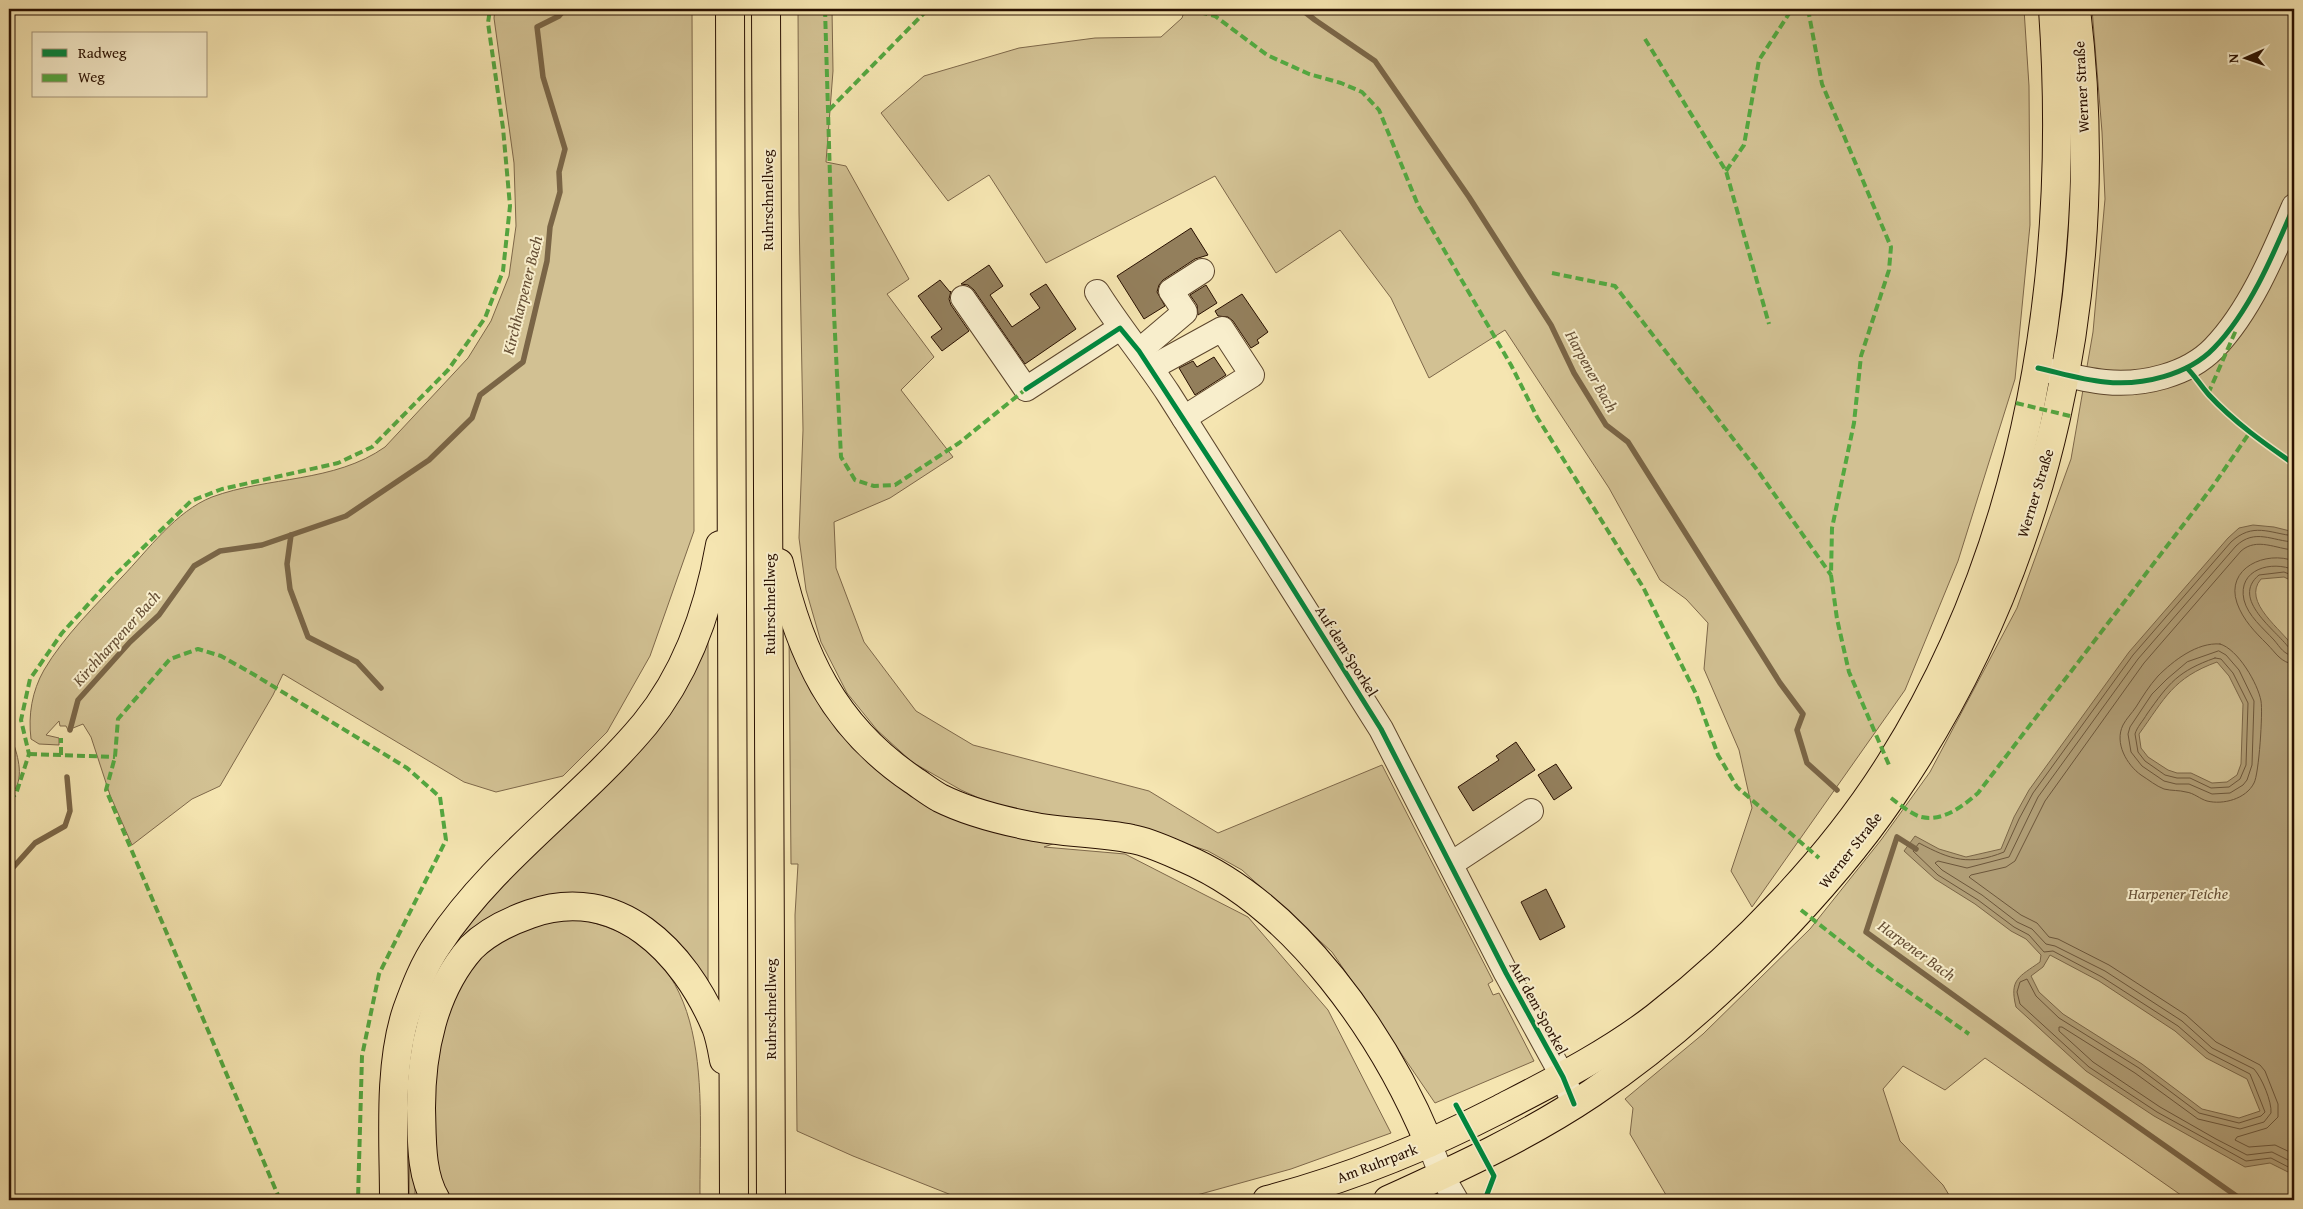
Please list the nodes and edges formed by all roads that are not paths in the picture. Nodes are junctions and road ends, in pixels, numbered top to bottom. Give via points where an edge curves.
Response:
1 (730, 9) edge
2 (766, 9) edge
3 (2053, 9) edge
4 (2076, 9) edge
5 (2294, 206) edge
6 (1202, 271) dead end
7 (1097, 292) dead end
8 (963, 298) dead end
9 (1120, 328) junction
10 (1145, 359) junction
11 (2038, 368) junction
12 (2066, 374) junction
13 (1184, 418) junction
14 (731, 447) junction
15 (768, 450) junction
16 (1531, 811) dead end
17 (1451, 864) junction
18 (1563, 1077) junction
19 (1574, 1104) junction
20 (734, 1129) junction
21 (1429, 1143) junction
22 (422, 1151) junction
23 (1442, 1176) junction
24 (1418, 1194) edge
25 (394, 1200) edge
26 (424, 1200) edge
27 (436, 1200) edge
28 (734, 1200) edge
29 (771, 1200) edge
30 (1267, 1200) edge
31 (1388, 1200) edge
32 (1456, 1200) edge

1 - 14 main road
2 - 15 main road, Ruhrschnellweg
3 - 11 main road, Werner Straße via 2056,175 2046,315
4 - 12 main road, Werner Straße via 2085,179 2079,286
5 - 12 street via 2246,307 2214,348 2187,368 2140,382 2106,382
6 - 10 street via 1172,291 1185,312
7 - 9 street, Auf dem Sporkel
8 - 9 street via 1026,390
9 - 10 street, Auf dem Sporkel
10 - 13 street, Auf dem Sporkel
10 - 13 street via 1222,329 1252,375
11 - 12 street
11 - 18 main road, Werner Straße via 2014,477 1974,599 1938,678 1889,766 1843,829 1752,933 1656,1017
12 - 19 main road, Werner Straße via 2036,495 2000,596 1947,706 1891,798 1840,865 1735,988
13 - 17 street, Auf dem Sporkel via 1381,729
14 - 20 main road
14 - 25 main road via 724,521 714,578 691,646 670,687 647,722 620,753 546,822 458,916 436,945 419,979 396,1057
15 - 21 main road via 777,554 794,620 832,699 856,733 893,766 940,798 1001,820 1134,839 1187,859 1234,886 1270,913 1304,945 1362,1018 1413,1106
15 - 29 main road, Ruhrschnellweg
16 - 17 street
17 - 18 street, Auf dem Sporkel
18 - 19 street, Auf dem Sporkel
18 - 21 main road, Werner Straße
19 - 23 main road, Werner Straße via 1499,1148
20 - 22 main road via 732,1099 716,1028 683,971 648,933 618,914 568,905 543,909 494,931 472,948 447,982 428,1035 421,1098
20 - 28 main road
21 - 23 street
21 - 24 street
21 - 30 main road, Am Ruhrpark via 1360,1171
22 - 26 main road
22 - 27 main road
23 - 24 main road
23 - 32 street
24 - 31 main road

